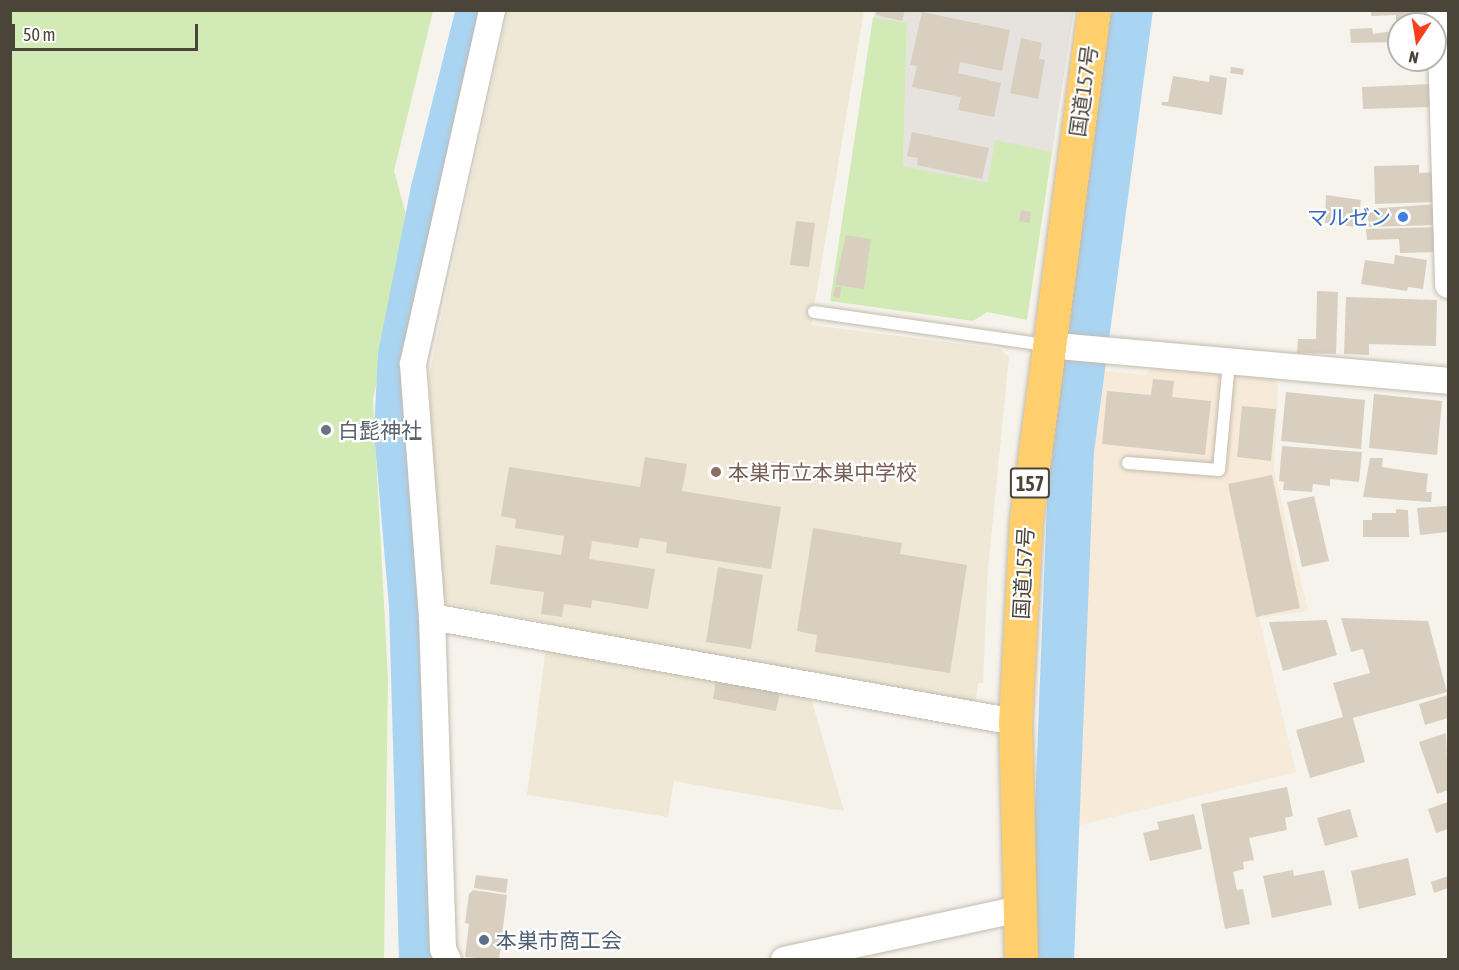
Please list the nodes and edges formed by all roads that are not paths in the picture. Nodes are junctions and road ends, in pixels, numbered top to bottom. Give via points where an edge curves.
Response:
1 (492, 10) edge
2 (1094, 10) edge
3 (1440, 10) edge
4 (1449, 285) edge
5 (814, 312) dead end
6 (1060, 347) junction
7 (1229, 363) junction
8 (1449, 381) edge
9 (1128, 463) dead end
10 (432, 617) junction
11 (1015, 722) junction
12 (1019, 909) junction
13 (448, 960) edge
14 (784, 960) edge
15 (1021, 960) edge

1 - 10 street via 413,364
2 - 6 highway, 国道157号 / 157
3 - 4 street
5 - 6 lane
6 - 7 street
6 - 11 highway, 国道157号 / 157 via 1026,520
7 - 8 street
7 - 9 lane via 1219,470
10 - 11 street
10 - 13 street via 443,949
11 - 12 highway, 国道157号 / 157
12 - 14 street
12 - 15 highway, 国道157号 / 157

